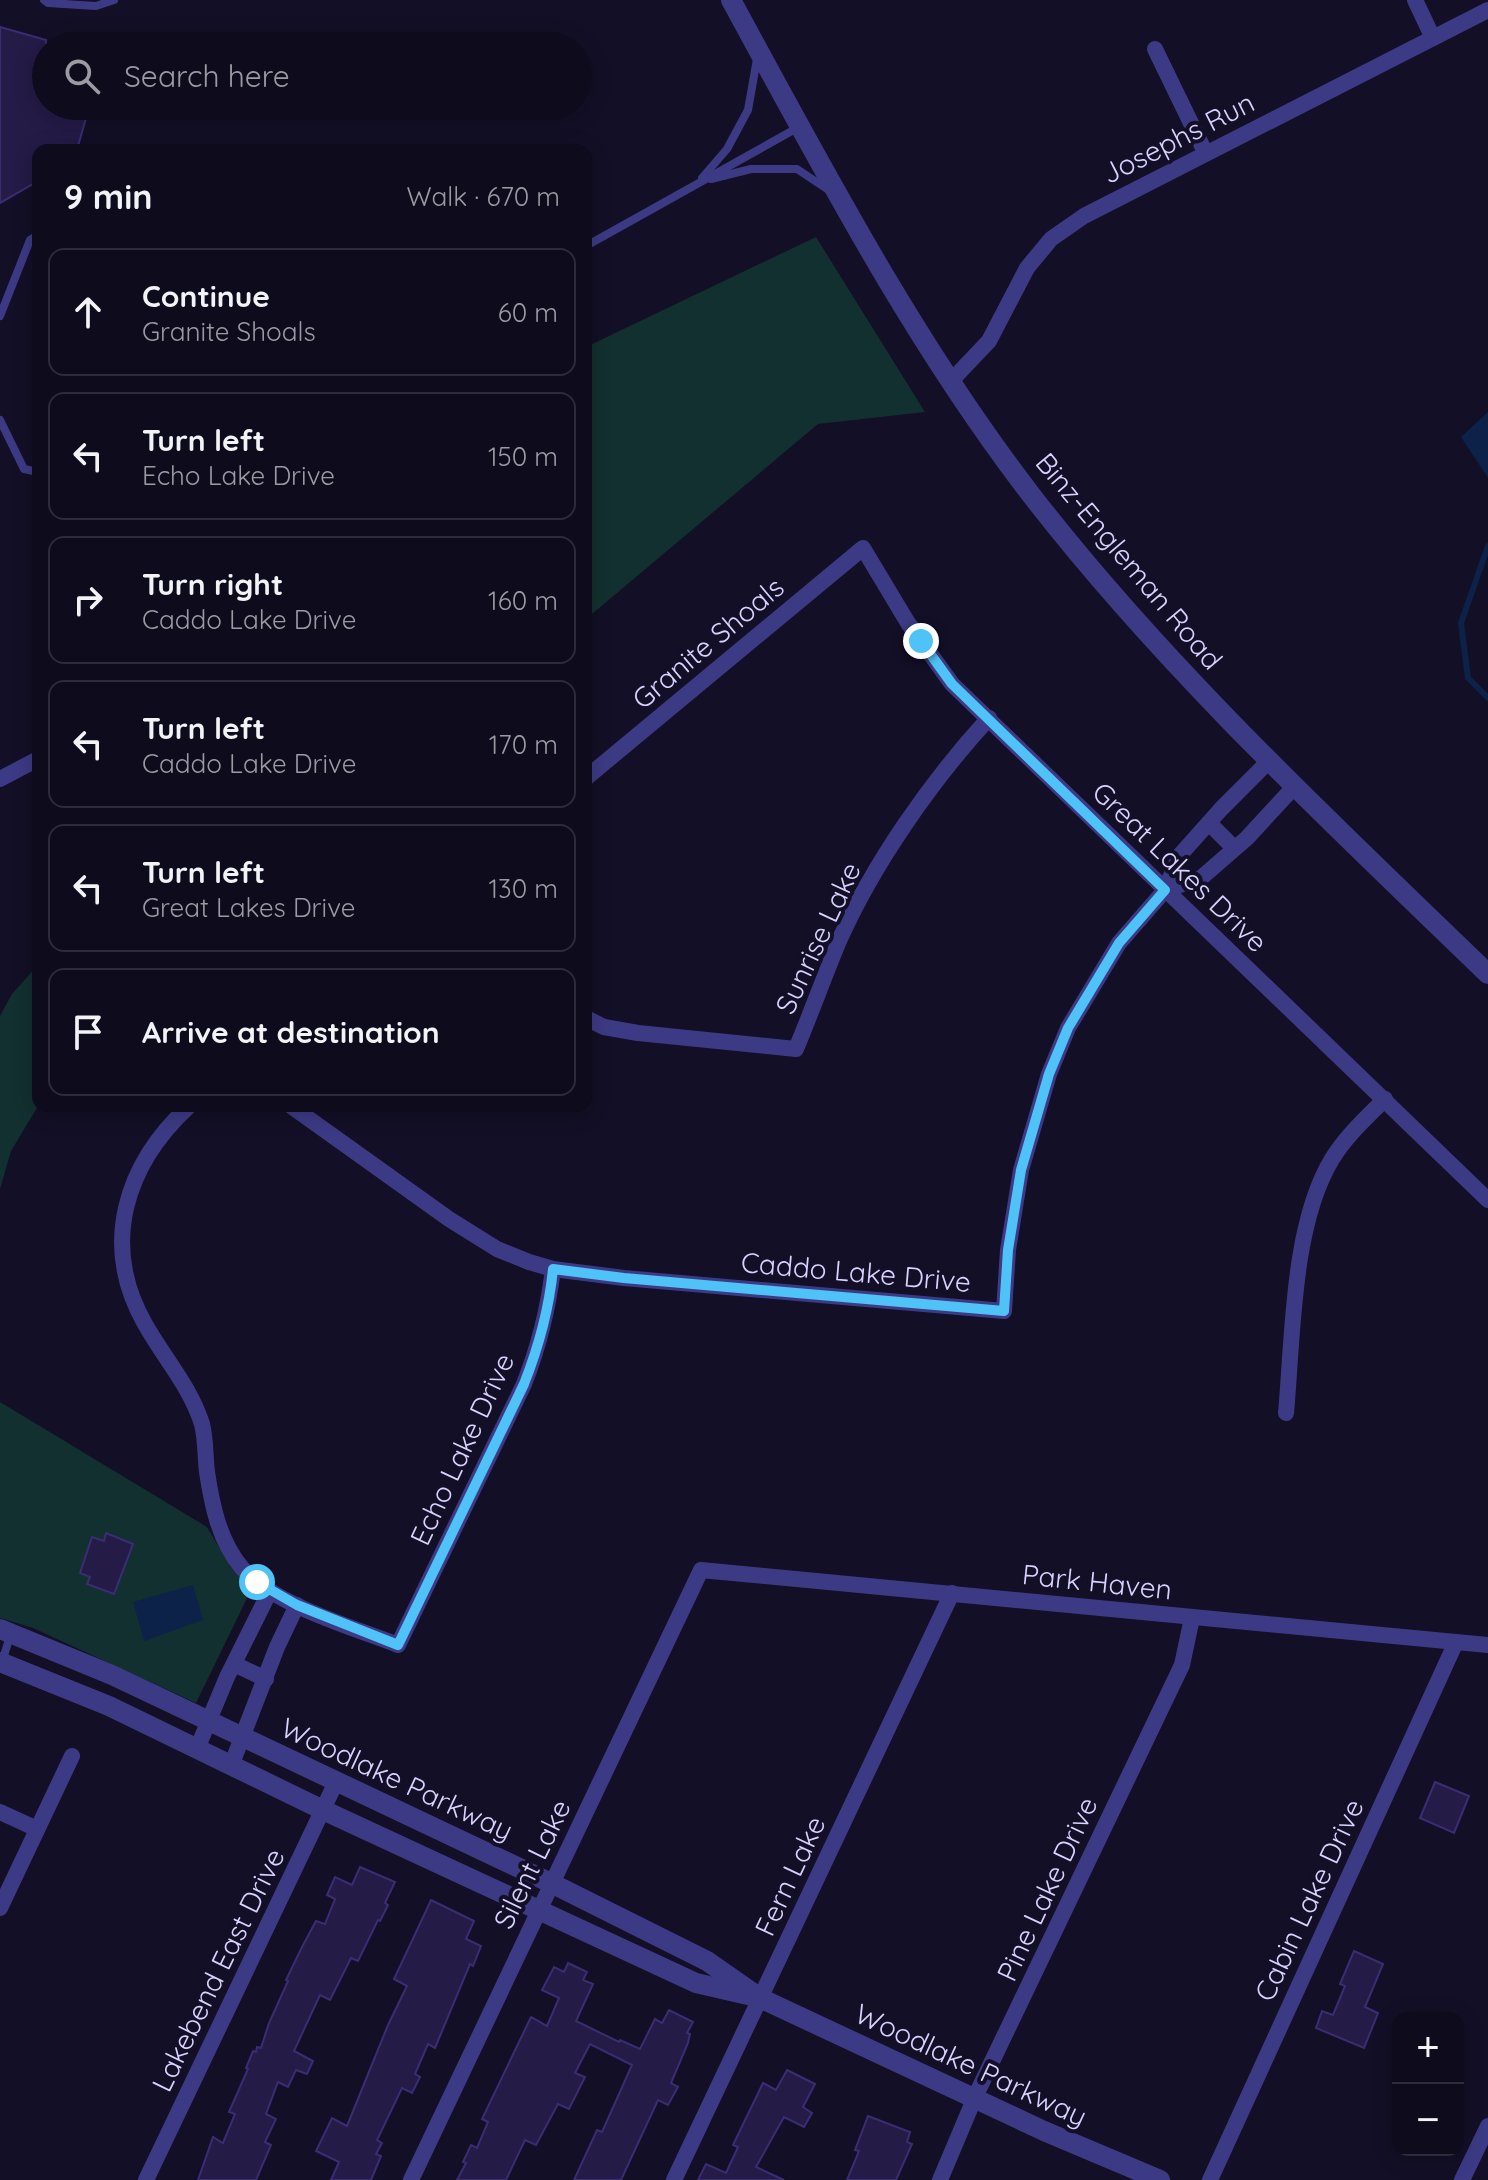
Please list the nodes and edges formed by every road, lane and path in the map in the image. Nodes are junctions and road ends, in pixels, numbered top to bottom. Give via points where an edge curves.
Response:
1 (44, 0) edge
2 (114, 0) edge
3 (731, 0) edge
4 (1415, 0) edge
5 (1488, 10) edge
6 (1433, 38) junction
7 (1155, 49) dead end
8 (758, 50) junction
9 (799, 126) junction
10 (1205, 152) junction
11 (699, 182) junction
12 (841, 198) junction
13 (32, 239) edge
14 (592, 243) edge
15 (0, 316) edge
16 (951, 381) junction
17 (0, 420) edge
18 (32, 471) edge
19 (863, 548) joint
20 (989, 718) junction
21 (32, 762) edge
22 (1268, 762) junction
23 (592, 773) edge
24 (0, 779) edge
25 (1294, 787) junction
26 (1209, 823) junction
27 (1234, 848) junction
28 (1165, 890) junction
29 (1488, 974) edge
30 (592, 1021) edge
31 (1385, 1099) junction
32 (184, 1112) edge
33 (299, 1112) edge
34 (1488, 1200) edge
35 (553, 1269) junction
36 (1286, 1413) dead end
37 (701, 1570) joint
38 (270, 1591) junction
39 (952, 1593) junction
40 (297, 1605) junction
41 (1192, 1618) junction
42 (6, 1631) edge
43 (1456, 1642) junction
44 (1488, 1645) edge
45 (1, 1662) edge
46 (234, 1664) junction
47 (266, 1679) junction
48 (209, 1721) junction
49 (243, 1737) junction
50 (197, 1749) junction
51 (72, 1756) dead end
52 (231, 1766) junction
53 (336, 1782) junction
54 (323, 1810) junction
55 (0, 1812) edge
56 (37, 1829) junction
57 (553, 1884) junction
58 (0, 1908) edge
59 (538, 1911) junction
60 (760, 1998) junction
61 (975, 2097) junction
62 (1488, 2126) edge
63 (146, 2180) edge
64 (411, 2180) edge
65 (674, 2180) edge
66 (940, 2180) edge
67 (1160, 2180) edge
68 (1210, 2180) edge
69 (1462, 2180) edge

1 - 2 lane via 96,6
3 - 8 street, Binz-Engleman Road
4 - 6 street
5 - 6 street, Josephs Run
6 - 10 street, Josephs Run
7 - 10 street
8 - 9 street, Binz-Engleman Road
8 - 11 lane via 748,110 727,149
9 - 11 lane
9 - 12 street, Binz-Engleman Road
10 - 16 street, Josephs Run via 1051,239 1027,268 989,341
11 - 12 lane via 751,169 797,169
11 - 14 lane
12 - 16 street, Binz-Engleman Road
13 - 15 lane
16 - 22 street, Binz-Engleman Road via 1071,545
17 - 18 lane via 24,469
19 - 20 street, Great Lakes Drive via 934,661
19 - 23 street, Granite Shoals
20 - 28 street, Great Lakes Drive
20 - 30 street, Sunrise Lake via 959,750 880,864 840,940 796,1049 638,1033
21 - 24 street
22 - 25 street, Binz-Engleman Road
22 - 26 street, Caddo Lake Drive
25 - 27 street, Caddo Lake Drive
25 - 29 street, Binz-Engleman Road
26 - 27 street
26 - 28 street, Caddo Lake Drive via 1180,855
27 - 28 street, Caddo Lake Drive via 1201,878
28 - 31 street, Great Lakes Drive
28 - 35 street, Caddo Lake Drive via 1119,943 1068,1028 1049,1074 1021,1170 1004,1311
31 - 34 street, Great Lakes Drive
31 - 36 street via 1341,1145 1312,1203 1301,1250
32 - 38 street via 137,1175 122,1219 121,1252 145,1325 201,1421 217,1525 242,1567
33 - 35 street, Caddo Lake Drive via 476,1238
35 - 40 street, Echo Lake Drive via 549,1308 524,1384 398,1645
37 - 39 street, Park Haven
37 - 57 street, Silent Lake
38 - 40 street
38 - 46 street
39 - 41 street, Park Haven
39 - 60 street, Fern Lake
40 - 47 street
41 - 43 street, Park Haven
41 - 61 street, Pine Lake Drive via 1182,1665
42 - 45 lane
42 - 48 street, Woodlake Parkway
43 - 44 street, Park Haven
43 - 68 street, Cabin Lake Drive
45 - 50 street, Woodlake Parkway
46 - 47 street
46 - 48 street
47 - 49 street
48 - 49 street, Woodlake Parkway
48 - 50 street
49 - 52 street
49 - 53 street, Woodlake Parkway
50 - 52 street, Woodlake Parkway
51 - 56 street
52 - 54 street, Woodlake Parkway
53 - 54 street, Lakebend East Drive
53 - 57 street, Woodlake Parkway
54 - 59 street, Woodlake Parkway
54 - 63 street, Lakebend East Drive
55 - 56 street
56 - 58 street
57 - 59 street, Silent Lake
57 - 60 street, Woodlake Parkway via 707,1961
59 - 60 street, Woodlake Parkway via 696,1983
59 - 64 street, Silent Lake
60 - 61 street, Woodlake Parkway
60 - 65 street, Fern Lake
61 - 66 street, Pine Lake Drive
61 - 67 street, Woodlake Parkway
62 - 69 street

